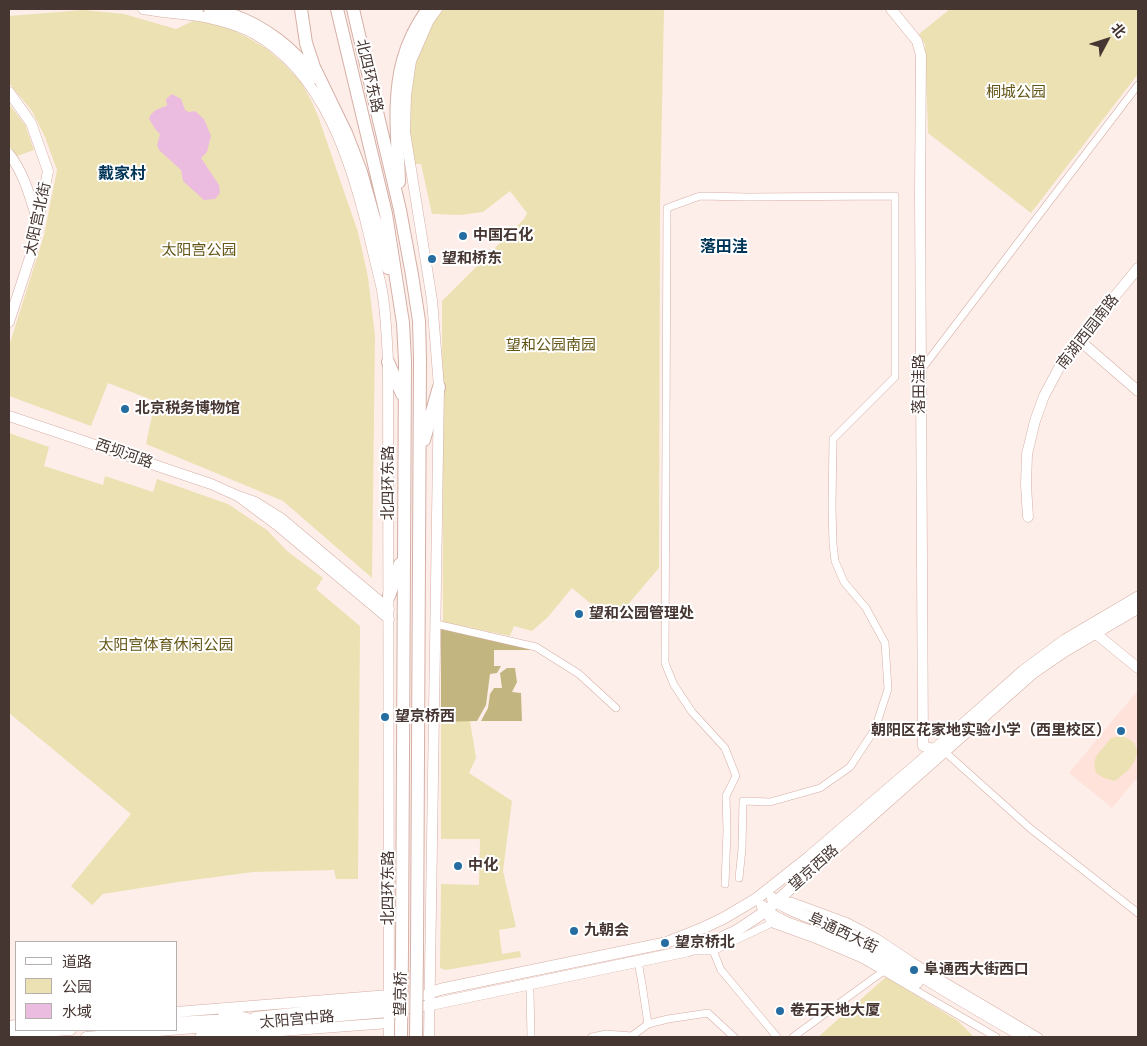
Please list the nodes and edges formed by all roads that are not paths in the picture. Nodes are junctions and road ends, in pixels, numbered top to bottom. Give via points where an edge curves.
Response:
1 (143, 9) edge
2 (301, 9) edge
3 (337, 9) edge
4 (353, 9) edge
5 (428, 9) edge
6 (437, 9) edge
7 (891, 9) edge
8 (185, 11) edge
9 (202, 11) edge
10 (1138, 85) edge
11 (9, 92) edge
12 (326, 95) junction
13 (9, 154) edge
14 (400, 210) junction
15 (38, 222) junction
16 (1138, 268) edge
17 (9, 322) edge
18 (403, 322) junction
19 (1079, 340) junction
20 (388, 362) junction
21 (920, 370) junction
22 (439, 387) junction
23 (1138, 390) edge
24 (405, 401) junction
25 (9, 416) edge
26 (419, 457) junction
27 (1028, 517) dead end
28 (404, 554) junction
29 (389, 596) junction
30 (1138, 597) edge
31 (1138, 608) edge
32 (389, 614) junction
33 (436, 624) junction
34 (1092, 629) junction
35 (1138, 668) edge
36 (616, 708) dead end
37 (940, 750) junction
38 (739, 878) dead end
39 (725, 884) dead end
40 (767, 891) junction
41 (756, 899) junction
42 (776, 902) junction
43 (766, 911) junction
44 (1138, 912) edge
45 (783, 920) junction
46 (770, 923) junction
47 (711, 947) junction
48 (402, 950) joint
49 (417, 951) joint
50 (638, 961) junction
51 (389, 966) junction
52 (430, 967) junction
53 (886, 968) junction
54 (530, 992) dead end
55 (429, 993) junction
56 (409, 1005) junction
57 (429, 1005) junction
58 (389, 1008) junction
59 (212, 1009) junction
60 (178, 1012) edge
61 (246, 1018) junction
62 (178, 1022) edge
63 (648, 1024) junction
64 (235, 1025) junction
65 (178, 1030) edge
66 (55, 1031) edge
67 (160, 1031) edge
68 (9, 1034) edge
69 (212, 1036) edge
70 (86, 1037) edge
71 (200, 1037) edge
72 (389, 1037) edge
73 (401, 1037) edge
74 (416, 1037) edge
75 (423, 1037) edge
76 (429, 1037) edge
77 (531, 1037) edge
78 (592, 1037) edge
79 (734, 1037) edge
80 (777, 1037) edge
81 (793, 1037) edge
82 (996, 1037) edge
83 (1009, 1037) edge
84 (1024, 1037) edge
85 (1039, 1037) edge

1 - 8 street, 北四环东路
2 - 12 highway via 306,43
3 - 18 highway, 北四环东路 via 386,214
4 - 14 highway, 北四环东路
5 - 14 highway via 417,25 403,59 397,91
6 - 22 street, 北四环东路 via 428,20 411,61 405,132 432,300
7 - 21 street, 落田洼路 via 917,41 921,55
8 - 9 street, 北四环东路
9 - 12 highway via 232,15 273,36 310,71
9 - 20 street, 北四环东路 via 252,33 276,49 309,84 332,124 359,195 382,290
10 - 21 street
11 - 15 street, 太阳宫北街 via 32,123 48,171
12 - 18 highway via 361,172
13 - 15 street via 26,184
14 - 26 highway, 北四环东路 via 419,321
15 - 17 street, 太阳宫北街
16 - 19 street, 南湖西园南路
18 - 24 highway, 北四环东路
19 - 23 street
19 - 27 street, 南湖西园南路 via 1060,366 1035,421 1027,454
20 - 24 highway
20 - 29 street, 北四环东路
21 - 37 street, 落田洼路 via 923,746
22 - 26 highway
22 - 33 street, 北四环东路
24 - 28 highway, 北四环东路
25 - 32 street, 西坝河路 via 211,484 254,502 282,519
26 - 49 highway, 北四环东路
28 - 29 highway
28 - 48 highway, 北四环东路
29 - 32 street, 北四环东路
30 - 34 main road, 望京西路
31 - 34 main road, 望京西路
32 - 51 street, 北四环东路
33 - 36 street via 536,647 578,674
33 - 52 street, 北四环东路
34 - 35 street
34 - 37 main road, 望京西路 via 1065,640 1023,671
37 - 40 main road, 望京西路
37 - 42 main road, 望京西路
37 - 44 street via 1031,829
38 - 39 street via 743,801 770,802 820,788 850,767 876,729 888,689 885,643 866,608 844,582 835,561 832,508 833,439 895,377 895,196 700,196 668,208 665,663 674,685 692,712 725,748 736,776 726,796
40 - 41 main road, 望京西路
40 - 42 main road, 阜通西大街
41 - 43 main road, 阜通西大街
41 - 55 main road, 望京西路 via 724,918 665,943
42 - 43 main road, 望京西路
42 - 84 main road, 阜通西大街 via 853,934
42 - 85 street via 791,901 848,922
43 - 45 main road, 阜通西大街
43 - 46 street
43 - 47 main road, 望京西路
45 - 46 street
45 - 53 main road, 阜通西大街 via 865,952
46 - 47 street
46 - 53 street
47 - 50 main road, 望京西路
47 - 80 street via 721,970
48 - 73 highway, 望京桥, bridge
49 - 74 highway, 望京桥, bridge
50 - 57 main road, 望京西路
50 - 63 street
51 - 52 street
51 - 56 street
51 - 58 street, 北四环东路
52 - 55 street, 北四环东路
53 - 81 street
53 - 82 street
53 - 83 main road, 阜通西大街
54 - 77 street
55 - 56 street
55 - 57 street, 北四环东路
56 - 57 street
56 - 58 street
56 - 58 street, 太阳宫中路
56 - 75 street
57 - 76 street
58 - 59 street, 太阳宫中路
58 - 61 street, 太阳宫中路
58 - 64 street, 太阳宫中路
58 - 69 street, 太阳宫中路
58 - 72 street, 北四环东路
59 - 60 street, 太阳宫中路
59 - 61 street
61 - 62 street, 太阳宫中路
63 - 78 street via 632,1036 606,1034
63 - 79 street via 708,1013
64 - 65 street, 太阳宫中路
64 - 69 street
66 - 68 street
67 - 70 street, 太阳宫中路
69 - 71 street, 太阳宫中路

